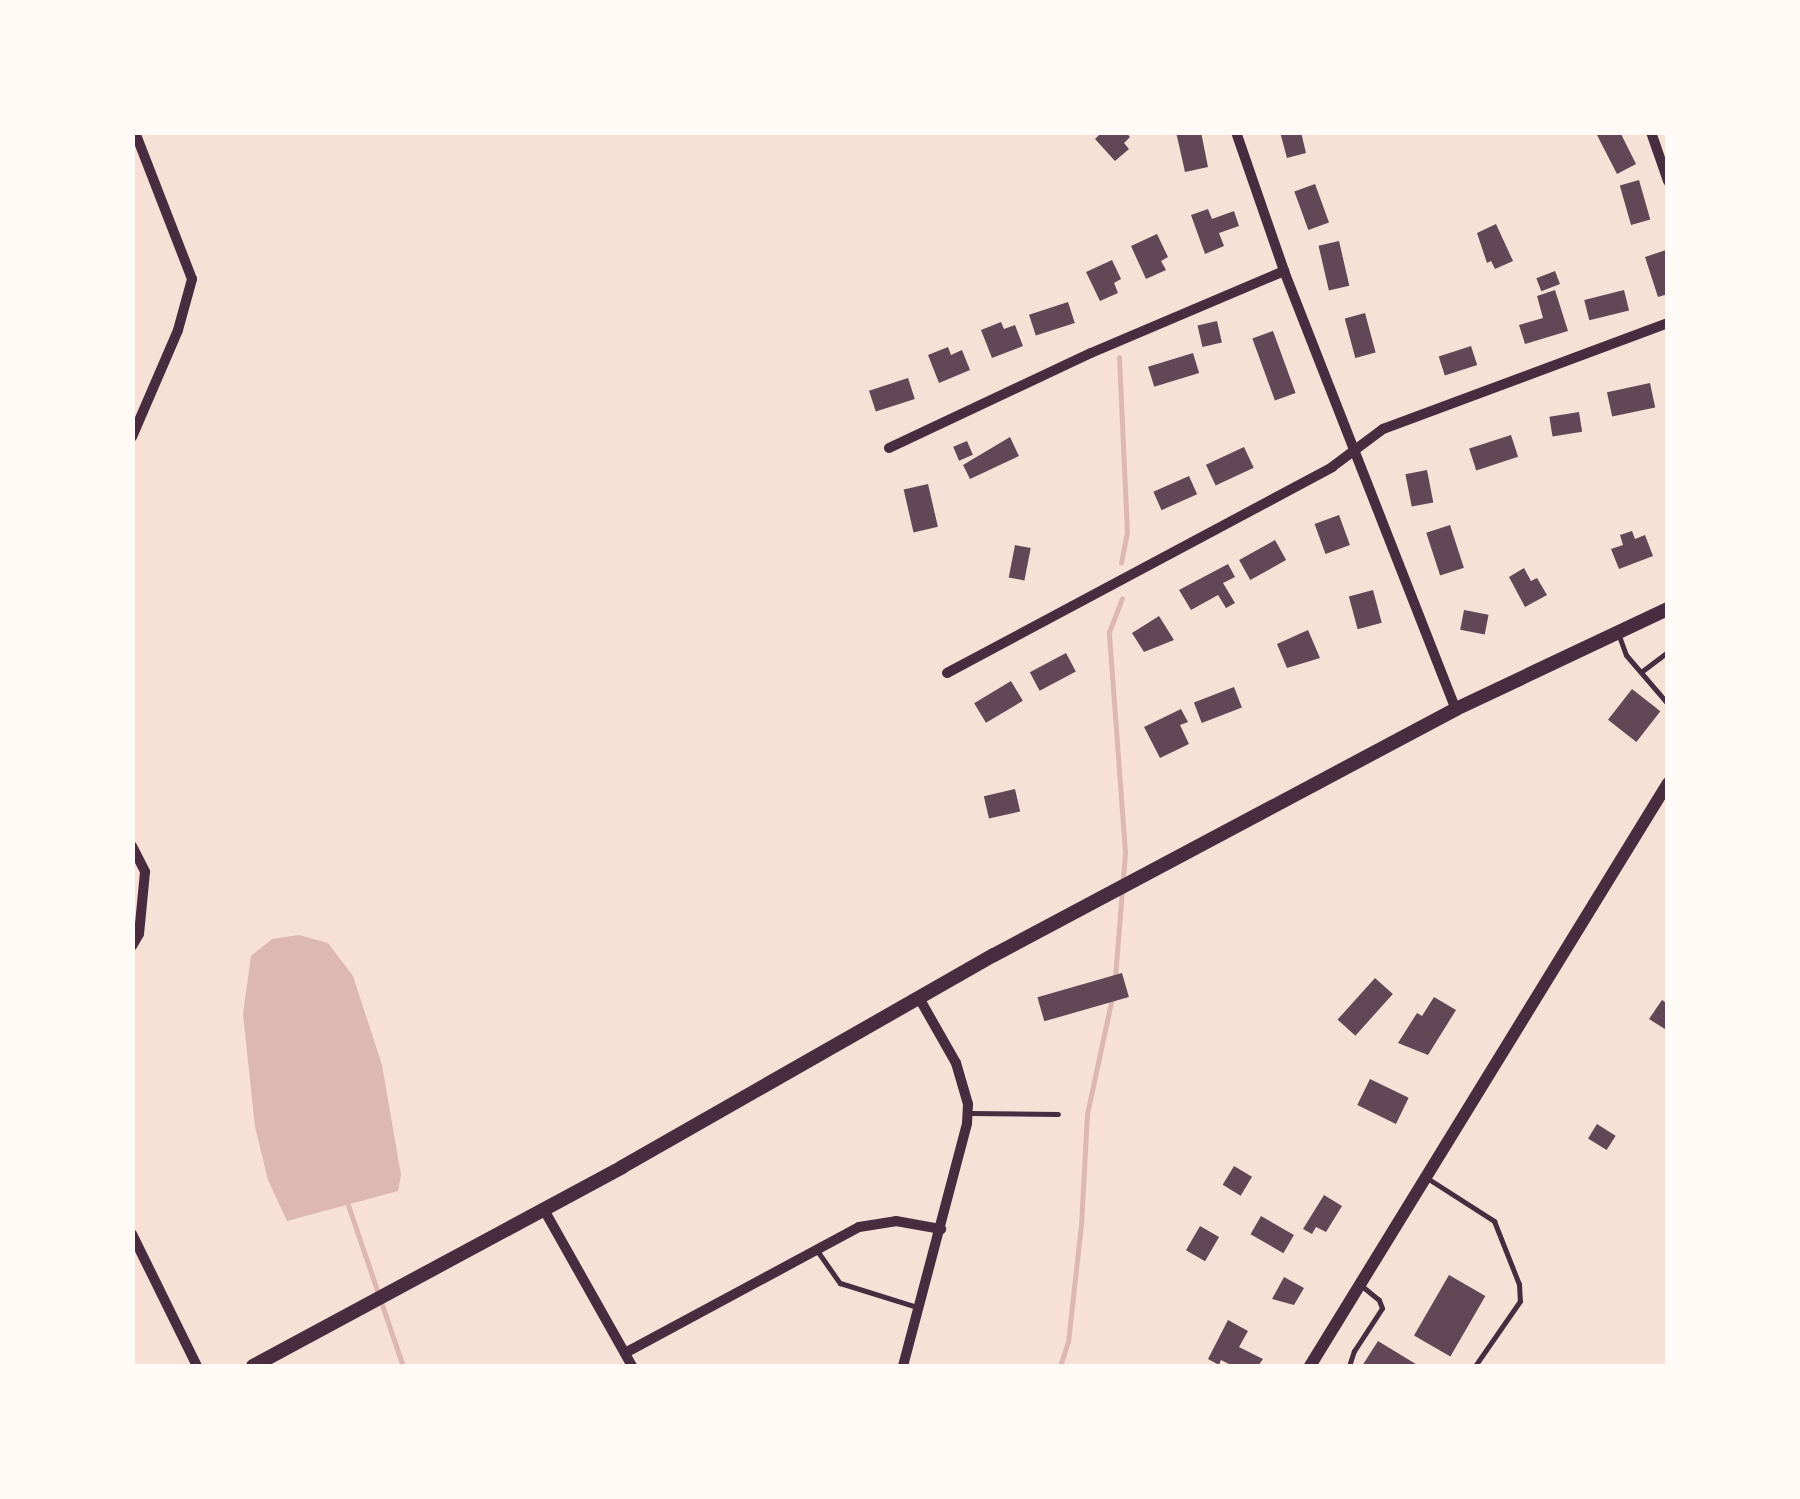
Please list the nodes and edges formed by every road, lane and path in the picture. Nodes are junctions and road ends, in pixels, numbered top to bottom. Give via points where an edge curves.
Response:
1 (135, 132) edge
2 (1236, 132) edge
3 (1650, 132) edge
4 (1668, 181) edge
5 (1284, 271) junction
6 (1668, 323) edge
7 (132, 437) edge
8 (889, 448) dead end
9 (1354, 451) junction
10 (1668, 609) edge
11 (1617, 632) junction
12 (1668, 652) edge
13 (1641, 672) junction
14 (947, 673) dead end
15 (1668, 704) edge
16 (1456, 709) junction
17 (1668, 783) edge
18 (132, 846) edge
19 (132, 946) edge
20 (920, 998) junction
21 (967, 1113) junction
22 (1058, 1114) dead end
23 (1427, 1178) junction
24 (543, 1208) junction
25 (941, 1229) junction
26 (132, 1234) edge
27 (816, 1250) junction
28 (1361, 1285) junction
29 (920, 1307) junction
30 (625, 1353) junction
31 (198, 1366) edge
32 (253, 1366) edge
33 (632, 1366) edge
34 (903, 1366) edge
35 (1310, 1366) edge
36 (1350, 1366) edge
37 (1476, 1366) edge

1 - 7 street via 192,279 178,330
2 - 5 street
3 - 4 street
5 - 8 street via 1091,352
5 - 9 street
6 - 9 street via 1383,429
9 - 14 street
9 - 16 street
10 - 11 main road
11 - 13 lane
11 - 16 main road
12 - 13 lane
13 - 15 lane
16 - 20 main road
17 - 23 street
18 - 19 street via 145,872
20 - 21 street via 956,1063
20 - 24 main road
21 - 22 lane
21 - 25 street
23 - 28 street
23 - 37 lane via 1494,1221 1519,1284 1520,1301
24 - 30 street
24 - 32 main road
25 - 27 street via 877,1222
25 - 29 street
26 - 31 street
27 - 29 lane via 840,1283
27 - 30 street
28 - 35 street
28 - 36 lane via 1382,1308
29 - 34 street
30 - 33 street

